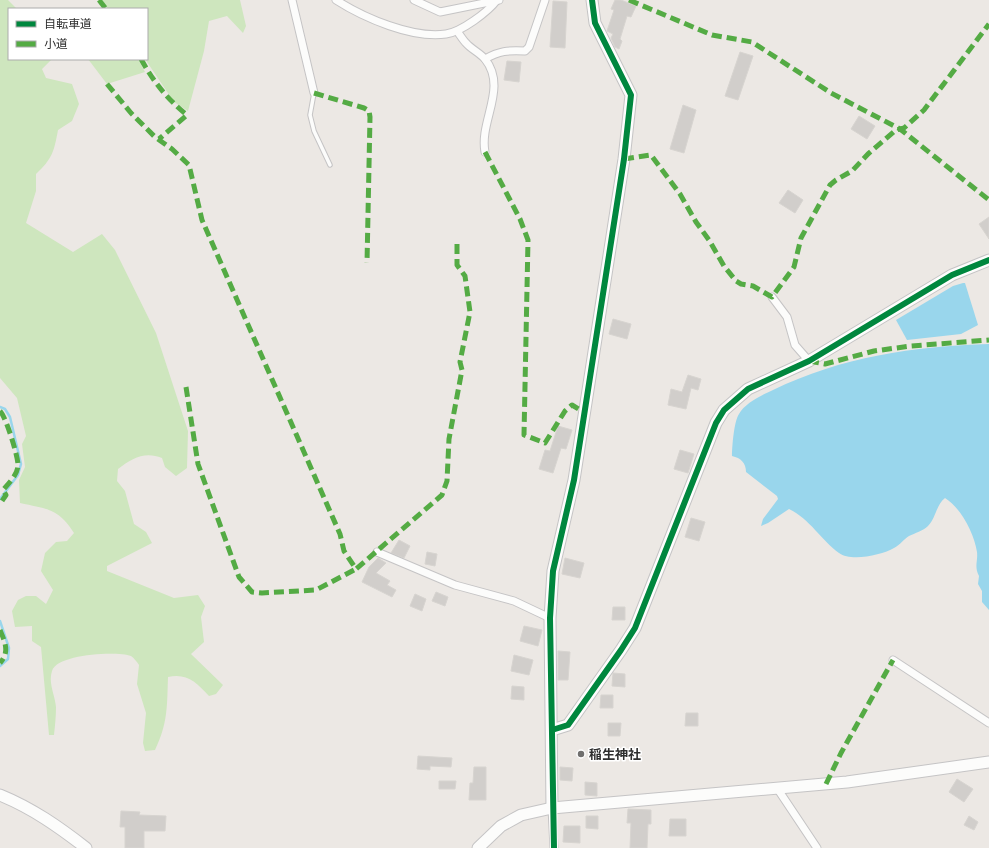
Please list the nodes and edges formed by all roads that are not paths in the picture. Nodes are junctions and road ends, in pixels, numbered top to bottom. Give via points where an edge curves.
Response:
1 (292, 0) edge
2 (336, 0) edge
3 (414, 0) edge
4 (497, 0) edge
5 (501, 0) edge
6 (545, 0) edge
7 (592, 0) edge
8 (457, 31) junction
9 (485, 59) junction
10 (314, 93) joint
11 (485, 152) dead end
12 (330, 165) dead end
13 (989, 260) edge
14 (772, 298) dead end
15 (809, 361) junction
16 (377, 552) dead end
17 (550, 618) junction
18 (893, 660) dead end
19 (989, 723) edge
20 (552, 730) junction
21 (989, 762) edge
22 (778, 788) junction
23 (0, 795) edge
24 (552, 808) junction
25 (86, 848) edge
26 (478, 848) edge
27 (554, 848) edge
28 (817, 848) edge

1 - 10 street
2 - 8 street via 364,16 407,30 434,35
3 - 4 street via 440,12
4 - 5 street
4 - 8 street via 492,7
6 - 9 street via 525,52 508,50
7 - 17 street via 596,23 631,95 624,159 576,472 553,571
8 - 9 street via 466,44
9 - 11 street via 492,73 494,88 484,143
10 - 12 lane via 310,115 314,131
13 - 15 street via 952,275
14 - 15 street via 787,317 795,345
15 - 20 street via 748,389 724,410 716,423 634,628 568,725
16 - 17 street via 454,585 514,600
17 - 20 street
18 - 19 street
20 - 24 street
21 - 22 street via 847,782
22 - 24 street
22 - 28 street
23 - 25 street via 18,802 56,824
24 - 26 street via 521,815 501,826
24 - 27 street

